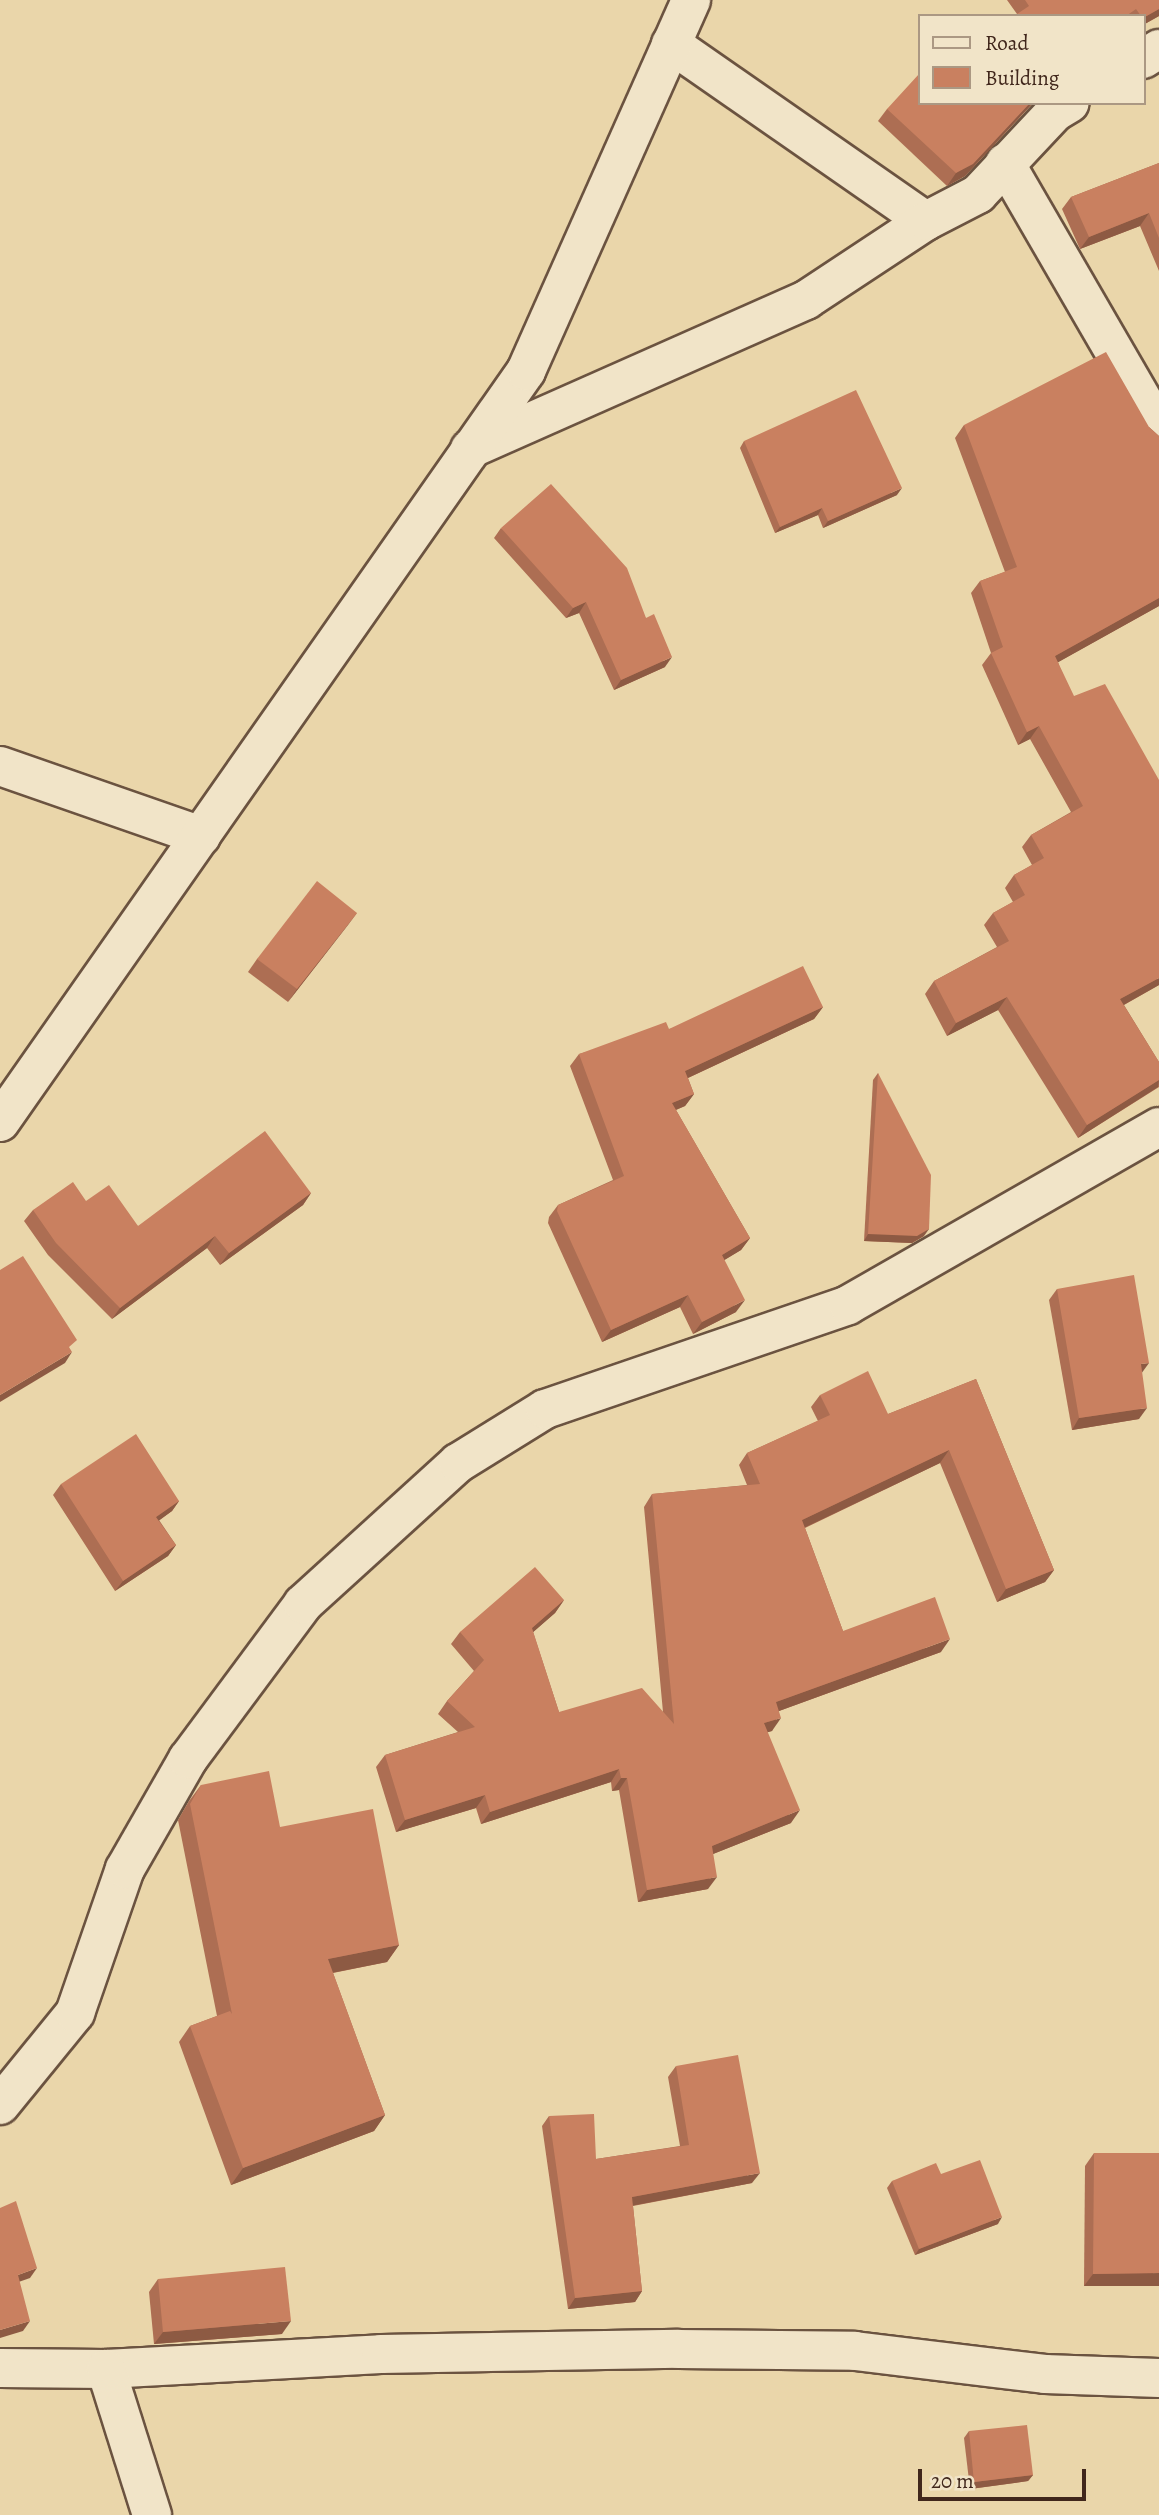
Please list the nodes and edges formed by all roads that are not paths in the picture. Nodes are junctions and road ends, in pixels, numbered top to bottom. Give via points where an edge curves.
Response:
1 (691, 0) edge
2 (671, 44) junction
3 (1067, 105) edge
4 (1005, 163) junction
5 (926, 221) junction
6 (1159, 429) edge
7 (468, 450) junction
8 (0, 766) edge
9 (201, 836) junction
10 (0, 1122) edge
11 (1159, 1127) edge
12 (0, 2105) edge
13 (0, 2368) edge
14 (106, 2369) junction
15 (1159, 2378) edge
16 (152, 2515) edge

1 - 2 street
2 - 5 street
2 - 7 street via 526,371
3 - 4 street
4 - 5 street via 978,194
4 - 6 street
5 - 7 street via 780,314
7 - 9 street
8 - 9 street
9 - 10 street
11 - 12 street via 848,1305 544,1409 458,1463 303,1604 188,1759 125,1870 75,2012
13 - 14 street
14 - 15 street via 381,2354 678,2349 855,2351 1045,2374
14 - 16 street

